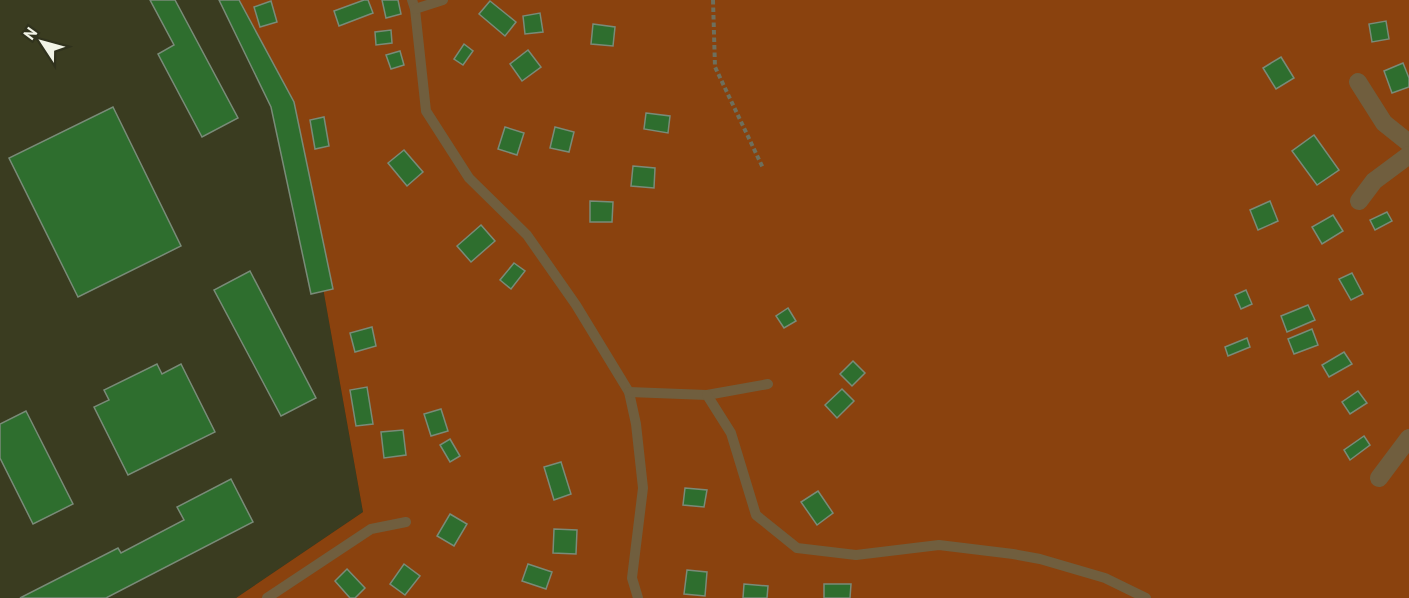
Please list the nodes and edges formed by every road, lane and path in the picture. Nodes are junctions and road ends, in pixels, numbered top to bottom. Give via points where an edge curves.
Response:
1 (443, 0) edge
2 (713, 0) edge
3 (414, 4) edge
4 (1358, 82) dead end
5 (1409, 143) edge
6 (1409, 155) edge
7 (763, 168) dead end
8 (1359, 201) dead end
9 (768, 384) dead end
10 (629, 392) junction
11 (707, 395) junction
12 (1409, 438) edge
13 (1379, 478) dead end
14 (406, 522) dead end
15 (267, 598) edge
16 (638, 598) edge
17 (1146, 598) edge

1 - 3 lane
2 - 7 path via 715,67
3 - 10 lane via 426,111 469,177 527,235
4 - 5 street via 1384,123
6 - 8 street via 1374,181
9 - 11 lane
10 - 11 lane
10 - 16 lane via 643,488 632,578
11 - 17 lane via 731,433 756,515 797,548 856,555 939,545 1013,554 1105,578
12 - 13 street
14 - 15 lane via 371,529

